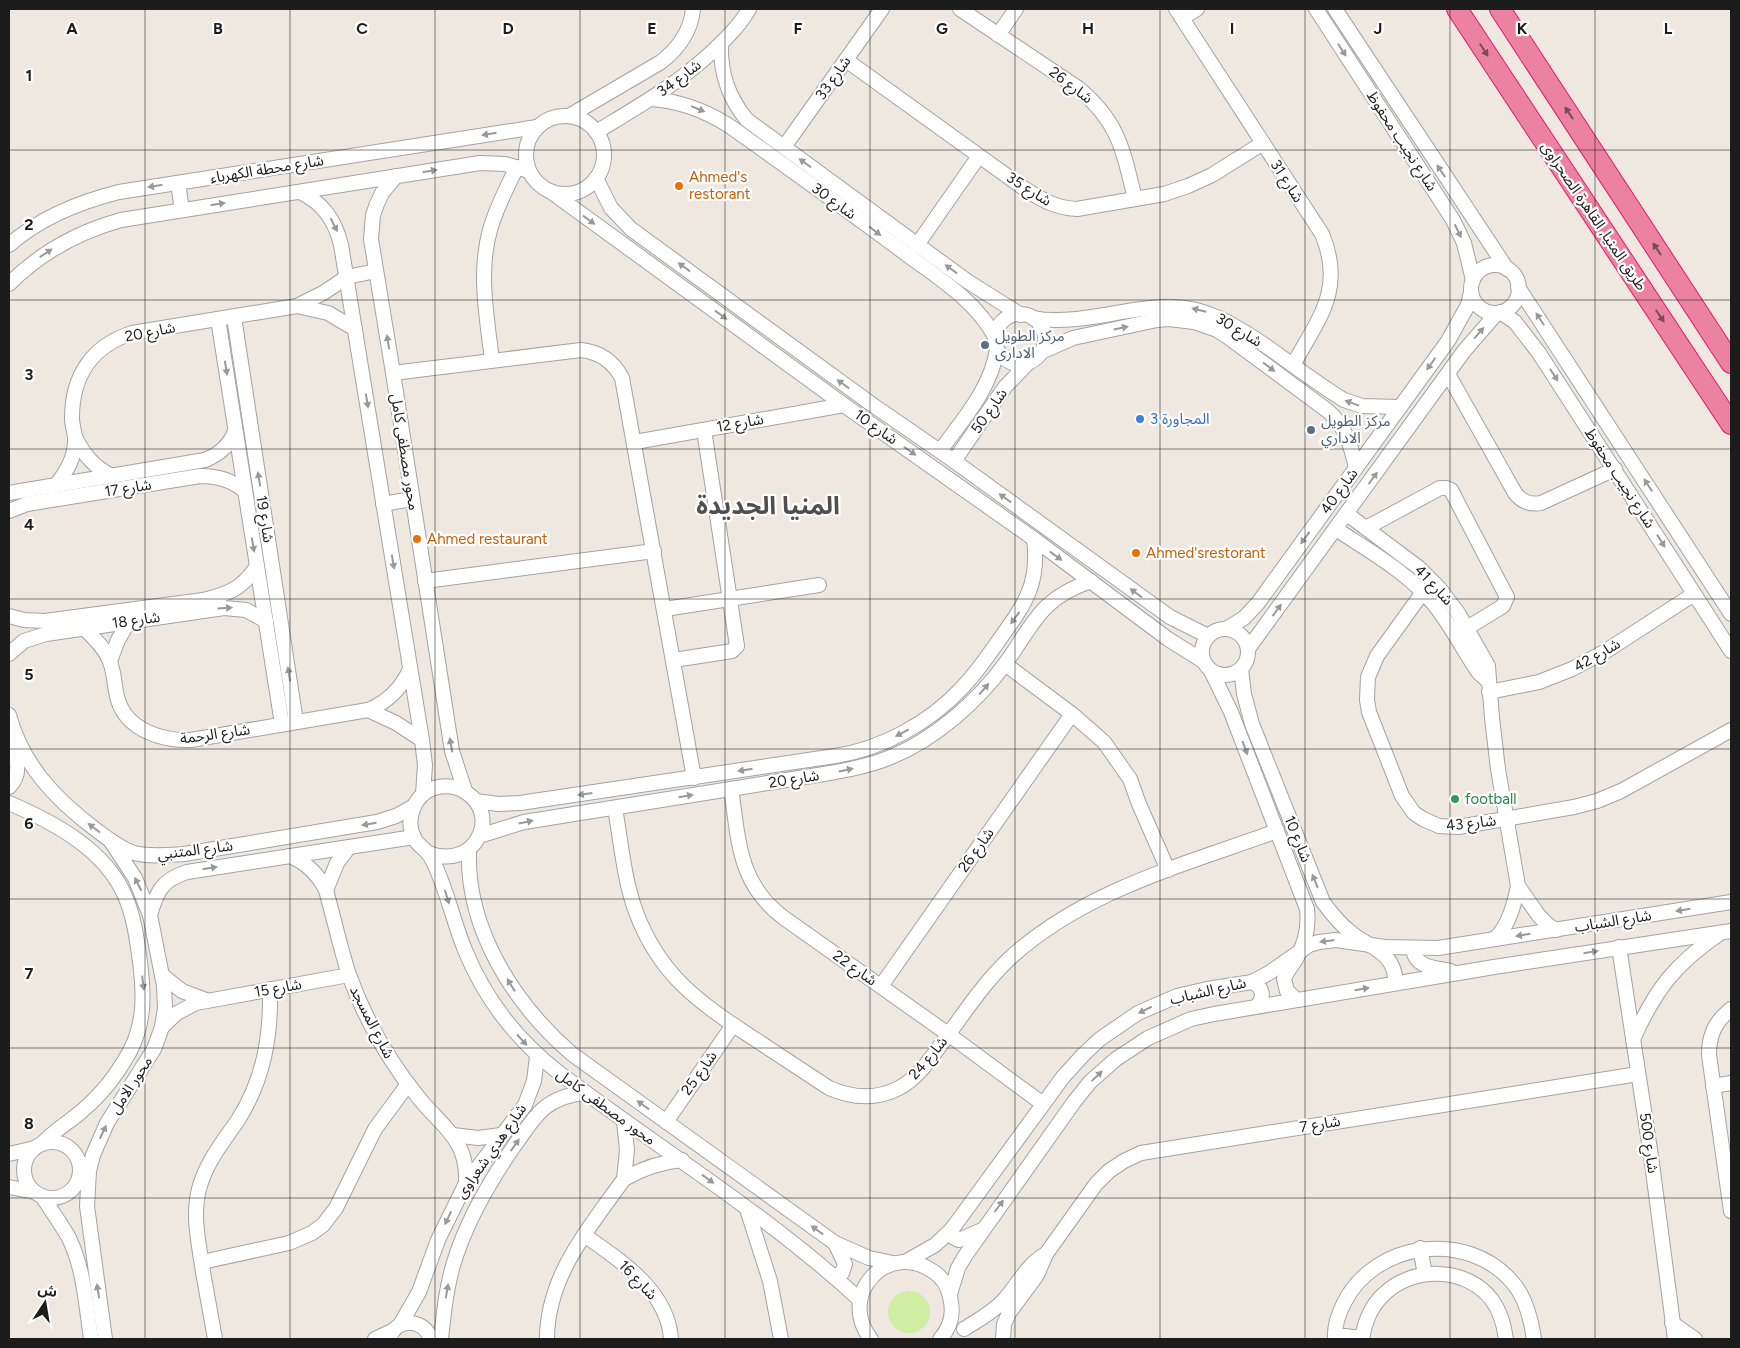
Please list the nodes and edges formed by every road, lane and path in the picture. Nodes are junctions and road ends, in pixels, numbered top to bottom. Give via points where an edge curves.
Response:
1 (693, 9) edge
2 (750, 9) edge
3 (882, 9) edge
4 (960, 9) edge
5 (1016, 9) edge
6 (1197, 9) edge
7 (1316, 9) edge
8 (1335, 9) edge
9 (1457, 9) edge
10 (1500, 9) edge
11 (1179, 13) edge
12 (998, 34) junction
13 (721, 44) junction
14 (846, 60) junction
15 (651, 99) junction
16 (740, 112) junction
17 (569, 116) junction
18 (728, 125) junction
19 (537, 127) junction
20 (596, 132) junction
21 (1263, 143) junction
22 (784, 147) junction
23 (979, 156) junction
24 (523, 169) junction
25 (396, 176) junction
26 (596, 178) junction
27 (178, 182) junction
28 (550, 191) junction
29 (300, 192) junction
30 (1458, 195) junction
31 (1135, 199) junction
32 (1443, 205) junction
33 (182, 210) junction
34 (9, 245) edge
35 (917, 245) junction
36 (1507, 269) junction
37 (376, 271) junction
38 (347, 277) junction
39 (9, 284) edge
40 (1472, 286) junction
41 (974, 287) junction
42 (1518, 287) junction
43 (965, 299) junction
44 (297, 306) junction
45 (1499, 313) junction
46 (1027, 316) junction
47 (234, 317) junction
48 (1087, 317) junction
49 (218, 319) junction
50 (355, 329) junction
51 (1232, 331) junction
52 (1091, 334) junction
53 (1448, 341) junction
54 (1554, 341) junction
55 (996, 343) junction
56 (1464, 351) junction
57 (1041, 352) junction
58 (1539, 353) junction
59 (492, 360) junction
60 (1028, 363) junction
61 (1731, 363) edge
62 (1293, 365) junction
63 (393, 373) junction
64 (1448, 374) junction
65 (1332, 392) junction
66 (870, 403) junction
67 (844, 405) junction
68 (1322, 406) junction
69 (1400, 407) junction
70 (860, 416) junction
71 (1731, 424) edge
72 (704, 430) junction
73 (236, 431) junction
74 (75, 437) junction
75 (635, 442) junction
76 (940, 451) junction
77 (954, 462) junction
78 (1356, 468) junction
79 (1615, 469) junction
80 (180, 472) junction
81 (112, 476) junction
82 (55, 486) junction
83 (245, 491) junction
84 (9, 492) edge
85 (26, 497) junction
86 (412, 500) junction
87 (383, 504) junction
88 (263, 508) junction
89 (9, 510) edge
90 (248, 511) junction
91 (1347, 514) junction
92 (1366, 528) junction
93 (1336, 529) junction
94 (1034, 539) junction
95 (654, 551) junction
96 (257, 566) junction
97 (1279, 574) junction
98 (425, 581) junction
99 (1091, 581) junction
100 (819, 585) dead end
101 (1294, 586) junction
102 (1423, 592) junction
103 (1029, 594) junction
104 (1694, 594) junction
105 (731, 599) junction
106 (204, 605) junction
107 (1047, 606) junction
108 (665, 609) junction
109 (1161, 610) junction
110 (1731, 614) edge
111 (9, 616) edge
112 (266, 621) junction
113 (129, 622) junction
114 (1150, 624) junction
115 (46, 627) junction
116 (84, 628) junction
117 (1467, 628) junction
118 (1226, 629) junction
119 (1208, 636) junction
120 (1248, 649) junction
121 (1731, 651) edge
122 (9, 654) edge
123 (674, 660) junction
124 (110, 661) junction
125 (1005, 664) junction
126 (1207, 666) junction
127 (410, 669) junction
128 (1241, 669) junction
129 (1489, 686) junction
130 (368, 710) junction
131 (1249, 713) junction
132 (1072, 714) junction
133 (9, 718) edge
134 (1234, 719) junction
135 (296, 722) junction
136 (282, 724) junction
137 (1731, 730) edge
138 (422, 740) junction
139 (9, 746) edge
140 (792, 763) junction
141 (18, 768) junction
142 (36, 773) junction
143 (694, 778) junction
144 (795, 778) junction
145 (9, 787) edge
146 (731, 789) junction
147 (465, 791) junction
148 (423, 794) junction
149 (476, 801) junction
150 (9, 803) edge
151 (414, 806) junction
152 (615, 808) junction
153 (1506, 819) junction
154 (1278, 831) junction
155 (479, 836) junction
156 (414, 837) junction
157 (110, 840) junction
158 (349, 847) junction
159 (469, 850) junction
160 (428, 853) junction
161 (184, 854) junction
162 (290, 856) junction
163 (1168, 870) junction
164 (187, 872) junction
165 (1518, 886) junction
166 (326, 890) junction
167 (1323, 902) junction
168 (1731, 902) edge
169 (1307, 909) junction
170 (150, 915) junction
171 (1556, 930) junction
172 (1726, 931) edge
173 (1495, 939) junction
174 (1369, 945) junction
175 (1619, 947) junction
176 (156, 948) junction
177 (1413, 949) junction
178 (1301, 950) junction
179 (138, 952) junction
180 (1461, 972) junction
181 (162, 975) junction
182 (349, 975) junction
183 (1252, 982) junction
184 (1396, 983) junction
185 (881, 986) junction
186 (270, 989) junction
187 (206, 1000) junction
188 (1297, 1000) junction
189 (1257, 1006) junction
190 (1731, 1009) edge
191 (733, 1025) junction
192 (162, 1027) junction
193 (948, 1034) junction
194 (1633, 1040) junction
195 (572, 1054) junction
196 (537, 1056) junction
197 (558, 1072) junction
198 (1638, 1074) junction
199 (1731, 1083) edge
200 (408, 1084) junction
201 (1713, 1086) junction
202 (586, 1093) junction
203 (1043, 1104) junction
204 (525, 1105) junction
205 (538, 1115) junction
206 (624, 1121) junction
207 (666, 1122) junction
208 (454, 1135) junction
209 (501, 1135) junction
210 (39, 1146) junction
211 (9, 1154) edge
212 (93, 1155) junction
213 (682, 1160) junction
214 (80, 1171) junction
215 (624, 1179) junction
216 (466, 1184) junction
217 (9, 1187) edge
218 (87, 1189) junction
219 (38, 1194) junction
220 (747, 1209) junction
221 (1731, 1211) edge
222 (952, 1229) junction
223 (983, 1230) junction
224 (584, 1235) junction
225 (835, 1243) junction
226 (1420, 1248) junction
227 (1046, 1254) junction
228 (202, 1262) junction
229 (899, 1263) junction
230 (1424, 1274) junction
231 (834, 1276) junction
232 (950, 1294) junction
233 (860, 1300) junction
234 (952, 1310) junction
235 (444, 1311) junction
236 (1672, 1323) junction
237 (394, 1331) edge
238 (969, 1334) edge
239 (430, 1335) edge
240 (865, 1336) edge
241 (1335, 1337) edge
242 (1362, 1338) edge
243 (91, 1339) edge
244 (105, 1339) edge
245 (215, 1339) edge
246 (375, 1339) edge
247 (441, 1339) edge
248 (547, 1339) edge
249 (671, 1339) edge
250 (782, 1339) edge
251 (940, 1339) edge
252 (1002, 1339) edge
253 (1506, 1339) edge
254 (1534, 1339) edge
255 (1675, 1339) edge
256 (1695, 1339) edge

1 - 17 street, شارع 34 via 684,37 662,62
2 - 13 street, شارع 34
3 - 14 street, شارع 33
4 - 12 street, شارع 26
5 - 12 street
6 - 11 street
7 -> 32 street, شارع نجيب محفوظ
30 -> 8 street, شارع نجيب محفوظ
9 -> 71 highway, طريق المنيا, القاهرة الصحراوى
61 -> 10 highway
11 - 21 street, شارع 31
12 - 31 street, شارع 26 via 1078,88 1102,111 1118,136
13 - 15 street, شارع 34 via 677,82
13 - 16 street, شارع 30 via 724,80
14 - 22 street, شارع 33
14 - 23 street, شارع 35
15 -> 18 street, شارع 30 via 691,106
15 - 20 street, شارع 34
16 - 18 street
16 - 22 street, شارع 30
17 - 19 street via 552,118
17 - 20 street via 579,118
18 -> 43 street, شارع 30
19 - 24 street via 530,136
19 -> 27 street, شارع محطة الكهرباء
20 - 26 street via 604,150 604,160
21 - 31 street, شارع 35 via 1188,186
21 - 62 street, شارع 31 via 1322,234 1331,265 1331,281 1324,307
35 -> 22 street, شارع 30
23 - 31 street, شارع 35 via 1032,194 1056,206 1077,209
23 - 35 street
25 -> 24 street, شارع محطة الكهرباء via 493,162
24 - 28 street
24 - 59 street via 495,214 486,249 484,284
25 - 29 street, شارع محطة الكهرباء
25 - 37 street, محور مصطفى كامل via 382,193 373,215 371,240
26 - 28 street via 576,192
66 -> 26 street, شارع 10 via 631,229 611,208
27 - 33 street
27 -> 34 street, شارع محطة الكهرباء via 119,192 74,205 33,227
28 -> 67 street, شارع 10
33 -> 29 street, شارع محطة الكهرباء
29 -> 38 street, محور مصطفى كامل via 320,204 334,223 342,245
30 - 32 street
30 - 36 street, شارع نجيب محفوظ
32 -> 40 street, شارع نجيب محفوظ via 1464,243
39 -> 33 street, شارع محطة الكهرباء via 46,253 82,233 121,220
41 -> 35 street, شارع 30
36 - 40 street via 1491,266 1480,271
36 - 42 street via 1515,277
37 - 38 street
63 -> 37 street, محور مصطفى كامل
38 - 44 street, شارع 20
38 - 50 street, محور مصطفى كامل
40 - 45 street via 1473,298 1480,308
40 - 53 street, شارع 40 via 1468,304
41 - 43 street
41 - 46 street, شارع 30
42 - 45 street via 1514,303
54 -> 42 street, شارع نجيب محفوظ
43 - 55 street, شارع 30 via 985,320
44 - 47 street, شارع 20
44 - 50 street, شارع 20 via 328,314
56 -> 45 street, شارع 40
45 - 58 street, شارع نجيب محفوظ via 1515,322
46 - 48 street, شارع 30 via 1050,320
46 - 55 street via 1014,315 1001,323
46 - 57 street via 1038,322 1044,334
47 - 49 street, شارع 20
88 -> 47 street, شارع 19
51 -> 48 street, شارع 30 via 1215,315 1183,307
48 - 52 street
49 -> 73 street, شارع 19
49 - 74 street, شارع 20 via 132,333 98,350 84,368 76,390 72,419
50 -> 87 street, محور مصطفى كامل
52 -> 51 street, شارع 30 via 1169,319
51 - 62 street, شارع 30
51 -> 68 street, شارع 30
52 - 57 street, شارع 30 via 1064,341
53 - 56 street
53 -> 69 street, شارع 40
54 - 58 street
110 -> 54 street, شارع نجيب محفوظ
55 - 60 street via 1002,357 1010,362
55 - 76 street, شارع 50 via 993,370 984,390
56 - 64 street, شارع 40
57 - 60 street
58 -> 79 street, شارع نجيب محفوظ
59 - 63 street
59 - 75 street via 581,350 604,356 618,369 622,378
60 - 77 street, شارع 50 via 1005,388
62 - 65 street, شارع 30
63 - 86 street, محور مصطفى كامل
64 - 79 street via 1515,493 1524,502 1541,503
91 -> 64 street, شارع 40
65 - 68 street
69 -> 65 street, شارع 30 via 1362,406
66 - 70 street
66 - 76 street, شارع 10
67 - 70 street, شارع 10
67 - 72 street, شارع 12
68 - 78 street, شارع 30 via 1344,430
69 - 78 street, شارع 40
70 -> 94 street, شارع 10
72 - 75 street, شارع 12
72 - 105 street
73 - 80 street, شارع 17 via 229,443 212,457
73 - 83 street, شارع 19
74 - 81 street, شارع 20 via 89,460
74 - 82 street, شارع 20 via 70,463
75 - 95 street
76 - 77 street, شارع 10
109 -> 77 street, شارع 10
78 -> 97 street, شارع 40
79 -> 104 street, شارع نجيب محفوظ
80 - 81 street, شارع 17
80 - 83 street, شارع 17 via 217,477
80 - 85 street, شارع 17
81 - 82 street, شارع 17
82 - 85 street, شارع 17
83 - 90 street, شارع 19
84 - 85 street, شارع 17
85 - 89 street, شارع 17
86 - 87 street
86 - 98 street, محور مصطفى كامل
87 -> 127 street, محور مصطفى كامل
88 - 90 street
135 -> 88 street, شارع 19
90 -> 96 street, شارع 19
91 - 92 street, شارع 41
91 - 93 street, شارع 40
92 - 117 street, شارع 41 via 1430,578 1450,600
92 - 117 street via 1440,488 1451,490 1508,597 1506,604
93 - 101 street, شارع 40
93 - 102 street, شارع 41
94 -> 99 street, شارع 10
94 - 103 street, شارع 20 via 1035,567
95 - 98 street
95 - 108 street
96 - 106 street, شارع 18 via 238,587
96 - 112 street, شارع 19
97 - 101 street
97 - 118 street, شارع 40 via 1251,611
147 -> 98 street, محور مصطفى كامل via 452,751
99 - 107 street, شارع 20 via 1067,591
99 - 114 street, شارع 10
100 - 105 street
120 -> 101 street, شارع 40
102 - 129 street, شارع 41
102 - 153 street, شارع 43 via 1372,666 1366,689 1369,712 1402,796 1414,813 1431,824 1449,828
103 - 107 street
103 -> 140 street, شارع 20 via 976,672 932,714 898,735 862,750
104 - 121 street, شارع نجيب محفوظ
104 - 129 street, شارع 42 via 1572,669 1539,682
105 - 108 street
105 - 123 street via 736,648
106 -> 112 street, شارع 18 via 239,608
106 - 113 street, شارع 18
106 - 115 street, شارع 18
107 - 125 street, شارع 20 via 1031,623
108 - 123 street
109 - 114 street
109 - 119 street, شارع 10
111 - 115 street, شارع 18
112 - 136 street, شارع 19
113 - 116 street, شارع 18
113 - 124 street
114 - 126 street, شارع 10
115 - 116 street, شارع 18
115 - 122 street, شارع 18
116 - 124 street, شارع الرحمة
117 - 129 street, شارع 41 via 1488,666
118 - 119 street
118 - 120 street via 1243,637
119 - 126 street via 1202,648
120 - 128 street
123 - 143 street
124 - 136 street, شارع الرحمة via 118,701 126,716 141,729 160,737 190,740
125 - 132 street
144 -> 125 street, شارع 20 via 892,757 952,719 970,704
126 - 128 street via 1227,676
126 - 134 street, شارع 10
127 - 130 street, شارع الرحمة via 394,694
127 - 138 street, محور مصطفى كامل
128 - 131 street, شارع 10
129 - 153 street, شارع 41
130 - 135 street, شارع الرحمة
130 - 138 street
131 - 134 street
167 -> 131 street, شارع 10
132 - 163 street via 1104,742 1130,779
132 - 185 street, شارع 26
133 - 142 street, شارع المتنبي
134 -> 154 street, شارع 10
135 - 136 street, شارع الرحمة
137 - 153 street, شارع 43 via 1610,796 1574,807
138 - 148 street, محور مصطفى كامل via 425,766
139 - 141 street
140 -> 143 street, شارع 20
140 - 144 street
141 - 142 street
141 - 145 street
157 -> 142 street, شارع المتنبي via 68,808
143 -> 149 street, شارع 20 via 520,803
144 - 146 street, شارع 20
152 -> 146 street, شارع 20
146 - 185 street, شارع 22 via 745,869 764,901
147 - 148 street via 448,786
147 - 149 street
148 - 151 street
149 - 155 street via 482,818
150 - 179 street via 59,828 105,864 130,908
151 - 156 street via 410,827
151 -> 161 street, شارع المتنبي via 377,822
155 -> 152 street, شارع 20 via 524,822
152 - 191 street, شارع 24 via 629,890 644,933 679,982
153 - 165 street, شارع 41
154 - 163 street, شارع 24
154 - 169 street, شارع 10
155 - 159 street
156 - 158 street, شارع المتنبي
156 - 160 street
157 - 161 street, شارع المتنبي via 136,854
170 -> 157 street, محور الامل via 134,878
158 - 162 street, شارع المتنبي
158 - 166 street via 335,867
159 - 160 street via 449,858
195 -> 159 street, محور مصطفى كامل via 533,1016 498,963 480,921 472,890
160 -> 196 street, محور مصطفى كامل via 476,972 500,1014
161 - 164 street
164 -> 162 street, شارع المتنبي
162 - 166 street, شارع المسجد via 309,867
163 - 193 street, شارع 24 via 1105,894 1043,931 992,977
164 - 170 street, شارع المتنبي via 162,886
165 - 171 street, شارع 41 via 1540,916
165 - 173 street, شارع 41 via 1507,921
166 - 182 street, شارع المسجد
167 - 169 street
167 - 174 street, شارع 10 via 1340,922
168 -> 171 street, شارع الشباب
169 - 178 street, شارع 10 via 1307,930
170 - 176 street, محور الامل
171 -> 173 street, شارع الشباب
172 - 175 street, شارع الشباب
172 - 194 street via 1698,948 1676,968 1644,1015
173 - 177 street, شارع الشباب
174 - 177 street, شارع الشباب
174 -> 178 street, شارع الشباب via 1328,940
174 - 184 street, شارع 10 via 1390,961
180 -> 175 street, شارع الشباب
175 - 194 street, شارع 500
176 - 179 street
176 - 181 street, محور الامل
177 - 180 street via 1421,964
178 - 183 street, شارع الشباب
178 - 188 street, شارع 10 via 1284,979 1287,991
179 -> 210 street via 144,1007 130,1051 93,1101
180 - 184 street, شارع الشباب
181 - 187 street via 182,991
181 - 192 street, محور الامل via 165,1002
182 - 186 street, شارع 15
182 - 200 street, شارع المسجد via 374,1031
183 - 189 street via 1259,986 1262,995
183 -> 203 street, شارع الشباب via 1177,996 1124,1021 1084,1054
188 -> 184 street, شارع الشباب
185 - 193 street, شارع 22
186 - 187 street, شارع 15
186 - 228 street via 270,1027 261,1072 248,1103 211,1160 199,1189 196,1215
187 - 192 street, شارع 15 via 186,1007
188 - 189 street, شارع الشباب
223 -> 189 street, شارع الشباب via 1082,1091 1116,1059 1173,1026
190 - 201 street via 1713,1029 1709,1042
191 - 193 street, شارع 24 via 829,1088 862,1097 886,1093 910,1081
191 - 207 street, شارع 25
212 -> 192 street, محور الامل via 107,1123 148,1061
193 - 203 street, شارع 22
194 - 198 street, شارع 500
195 - 197 street
207 -> 195 street, محور مصطفى كامل
196 - 197 street, محور مصطفى كامل
196 - 204 street, شارع هدي شعراوى via 534,1081
197 - 202 street, محور مصطفى كامل
198 - 227 street, شارع 7 via 1141,1153 1116,1166 1096,1184
198 - 236 street, شارع 500
199 - 201 street
200 - 208 street, شارع المسجد
200 - 228 street via 375,1129 336,1208 322,1225 289,1243
201 - 221 street
202 - 205 street, شارع هدي شعراوى via 559,1099
202 - 206 street, محور مصطفى كامل
203 - 222 street, شارع الشباب
204 - 205 street
204 - 209 street, شارع هدي شعراوى
235 -> 205 street, شارع هدي شعراوى via 449,1282 468,1226 507,1156
206 - 213 street, محور مصطفى كامل
206 - 215 street via 627,1150
225 -> 207 street, محور مصطفى كامل
208 - 209 street via 478,1138
208 - 216 street, شارع المسجد via 464,1158
209 - 216 street, شارع هدي شعراوى
210 - 211 street
210 - 214 street via 50,1142 67,1146 78,1158
210 - 219 street via 29,1154 24,1170 29,1186
212 - 214 street
212 - 218 street, محور الامل
213 - 215 street via 658,1164
213 -> 220 street, محور مصطفى كامل
214 - 218 street
214 - 219 street via 78,1183 66,1195 50,1198
215 - 224 street
216 -> 237 street, شارع هدي شعراوى via 440,1234 419,1292
217 - 219 street
244 -> 218 street, محور الامل
219 - 243 street via 68,1237 75,1253
220 - 231 street, محور مصطفى كامل
220 - 250 street via 770,1281
222 - 223 street via 954,1237 959,1240
222 - 229 street, شارع الشباب via 935,1245
223 - 232 street, شارع الشباب via 958,1268
224 - 248 street via 559,1278 549,1310
224 - 249 street, شارع 16 via 619,1260 648,1287 663,1308
225 - 229 street, محور مصطفى كامل via 869,1258
225 - 231 street via 845,1264 842,1273
226 - 230 street
226 - 241 street via 1383,1262 1364,1275 1349,1293 1339,1313
226 - 254 street via 1470,1253 1494,1265 1513,1283 1526,1306
227 - 238 street, شارع 7 via 1033,1263 1004,1300
227 - 252 street, شارع 7 via 1037,1274 1009,1313
228 - 245 street
229 - 232 street, محور مصطفى كامل via 916,1263 928,1268 945,1283
229 - 233 street, شارع الشباب via 882,1268 873,1275
230 - 242 street via 1403,1281 1382,1295 1369,1315
230 - 253 street via 1461,1277 1478,1286 1492,1299 1501,1315
231 - 233 street, محور مصطفى كامل
232 - 234 street
233 - 240 street
234 - 238 street
234 - 251 street via 948,1328
235 - 239 street
235 - 247 street, شارع هدي شعراوى
236 - 255 street, شارع 500
236 - 256 street
237 - 239 street via 412,1322
237 - 246 street
241 - 242 street

